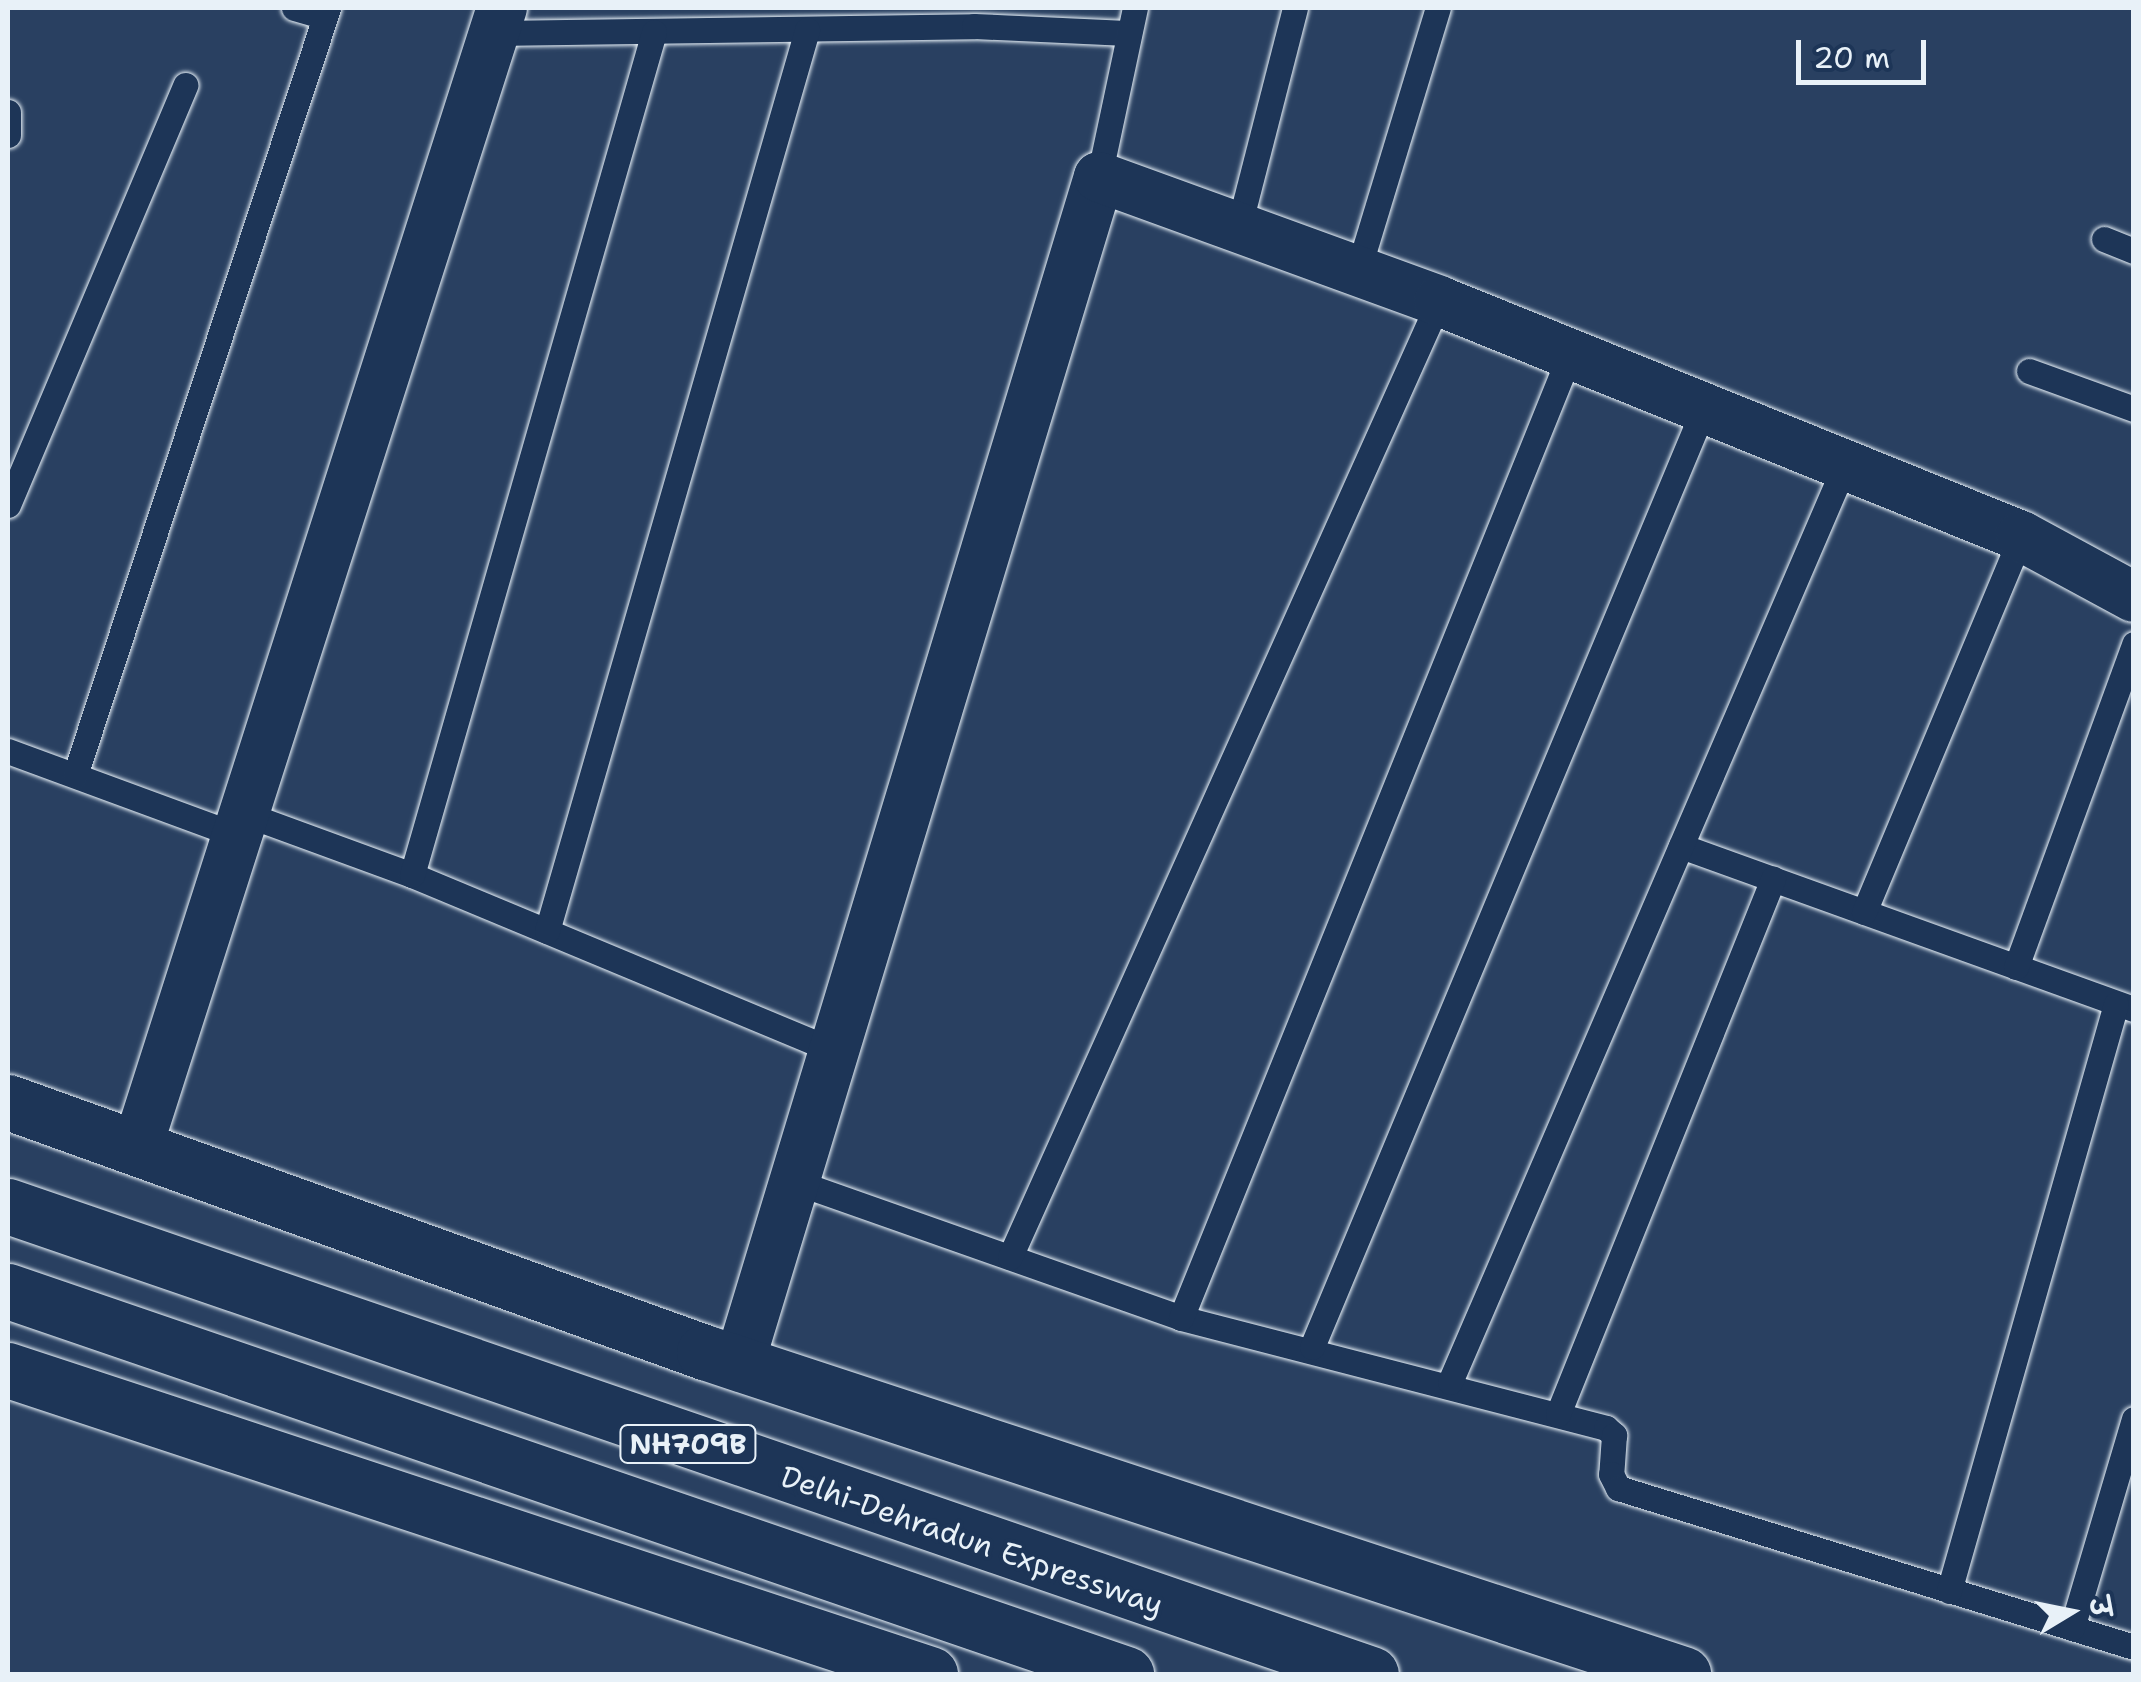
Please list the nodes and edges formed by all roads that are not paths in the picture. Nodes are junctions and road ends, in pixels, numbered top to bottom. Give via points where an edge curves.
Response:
1 (294, 8) edge
2 (1135, 8) edge
3 (1295, 8) edge
4 (1438, 8) edge
5 (326, 12) edge
6 (977, 17) edge
7 (499, 20) edge
8 (807, 30) junction
9 (654, 32) junction
10 (1128, 33) junction
11 (185, 85) dead end
12 (8, 112) edge
13 (8, 135) edge
14 (1098, 176) junction
15 (1238, 230) junction
16 (2104, 240) dead end
17 (2134, 251) edge
18 (1358, 274) junction
19 (1439, 301) junction
20 (1570, 354) junction
21 (2029, 371) dead end
22 (1704, 408) junction
23 (2134, 409) edge
24 (1845, 465) junction
25 (8, 505) edge
26 (2021, 536) junction
27 (2134, 597) edge
28 (2134, 644) edge
29 (8, 752) edge
30 (75, 775) junction
31 (236, 823) junction
32 (1681, 846) junction
33 (412, 875) junction
34 (1772, 880) junction
35 (1864, 912) junction
36 (546, 931) junction
37 (2016, 967) junction
38 (2125, 1006) edge
39 (834, 1050) junction
40 (8, 1102) edge
41 (137, 1148) junction
42 (793, 1181) junction
43 (8, 1206) edge
44 (1010, 1257) junction
45 (8, 1291) edge
46 (1181, 1318) junction
47 (1312, 1348) junction
48 (739, 1364) junction
49 (8, 1370) edge
50 (1450, 1382) junction
51 (1558, 1414) junction
52 (2134, 1419) edge
53 (1949, 1591) junction
54 (2072, 1628) junction
55 (2134, 1648) edge
56 (930, 1674) edge
57 (1126, 1674) edge
58 (1370, 1674) edge
59 (1683, 1674) edge

1 - 5 lane
2 - 10 lane
3 - 15 lane
4 - 18 lane
5 - 30 lane
6 - 8 lane
6 - 10 lane
7 - 9 lane
7 - 31 street
8 - 9 lane
8 - 36 lane
9 - 33 lane
10 - 14 lane
11 - 25 lane
12 - 13 lane
14 - 15 street
14 - 39 street
15 - 18 street
16 - 17 lane
18 - 19 street
19 - 20 street
19 - 44 lane
20 - 22 street
20 - 46 lane
21 - 23 lane
22 - 24 street
22 - 47 lane
24 - 26 street
24 - 32 lane
26 - 27 street
26 - 35 lane
28 - 37 lane
29 - 30 lane
30 - 31 lane
31 - 33 lane
31 - 41 street
32 - 34 lane
32 - 50 lane
33 - 36 lane
34 - 35 lane
34 - 51 lane
35 - 37 lane
36 - 39 lane
37 - 38 lane
38 - 53 lane
39 - 42 street
40 - 41 main road
41 - 48 main road
42 - 44 lane
42 - 48 street
43 - 58 main road, Delhi-Dehradun Expressway / NH709B
44 - 46 lane
45 - 57 main road, NH709B
46 - 47 lane
47 - 50 lane
48 - 59 main road
49 - 56 main road
50 - 51 lane
51 - 53 lane via 1614,1436 1611,1474 1618,1488
52 - 54 lane
53 - 54 lane
54 - 55 lane

